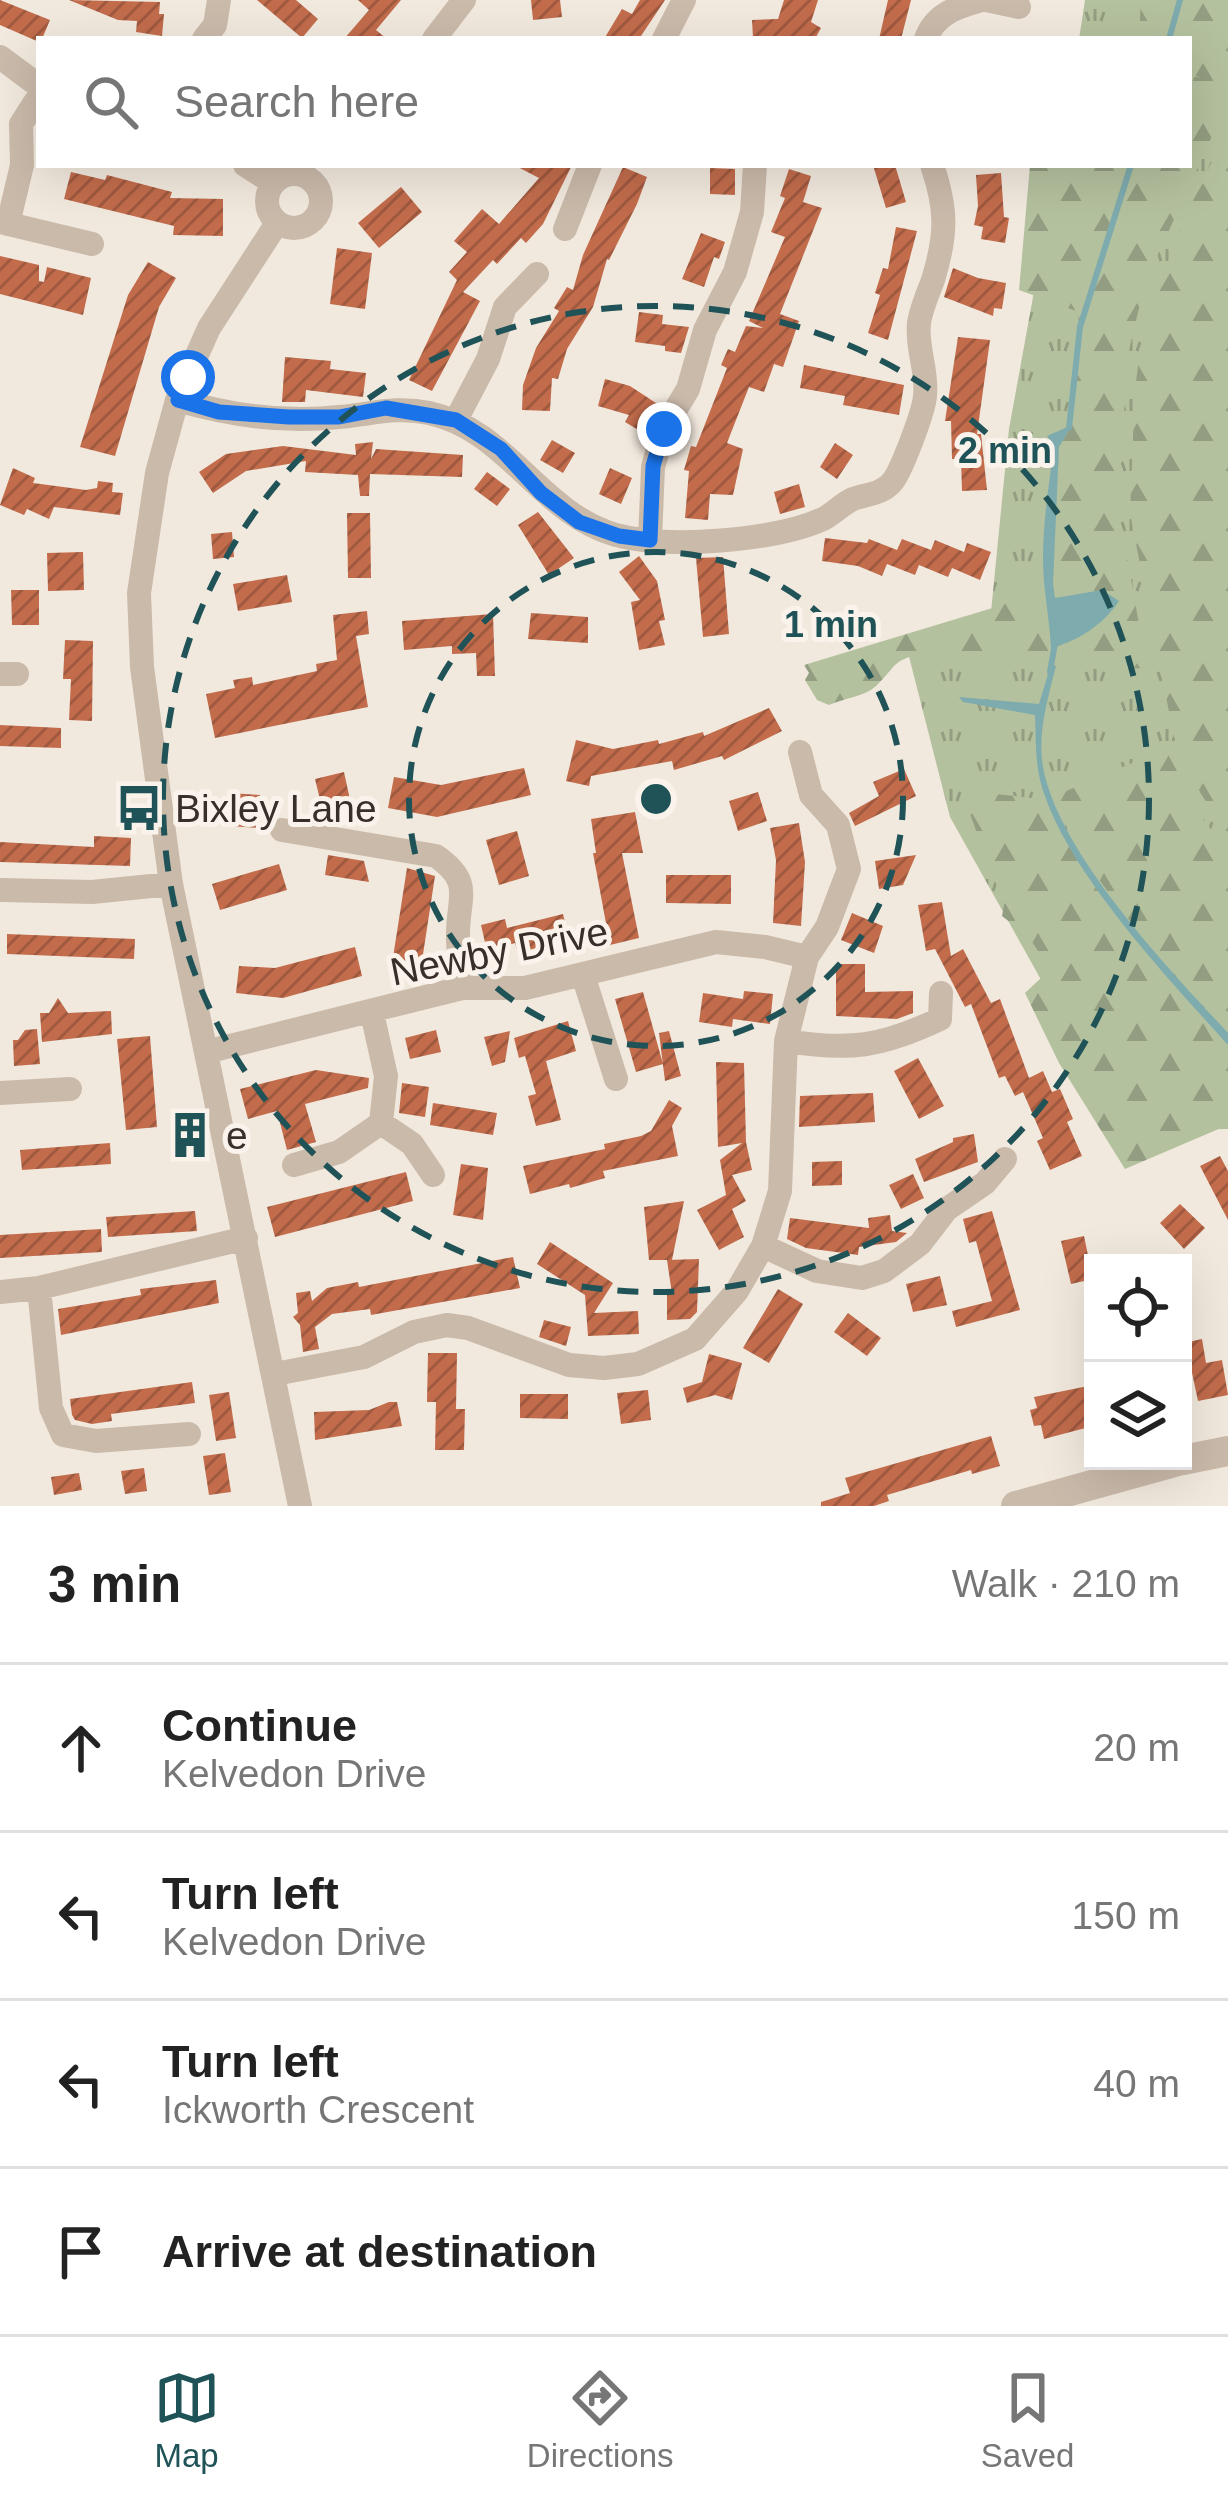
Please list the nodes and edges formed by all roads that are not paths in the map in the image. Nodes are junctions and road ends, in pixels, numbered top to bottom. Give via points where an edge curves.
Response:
1 (218, 0) edge
2 (464, 0) edge
3 (684, 0) edge
4 (984, 0) edge
5 (1018, 7) dead end
6 (206, 36) edge
7 (436, 36) edge
8 (666, 36) edge
9 (927, 36) edge
10 (0, 58) edge
11 (36, 84) edge
12 (36, 101) edge
13 (250, 168) edge
14 (589, 168) edge
15 (755, 168) edge
16 (933, 168) edge
17 (316, 171) edge
18 (273, 183) junction
19 (4, 223) edge
20 (277, 223) junction
21 (565, 229) dead end
22 (92, 244) dead end
23 (537, 274) dead end
24 (178, 400) junction
25 (456, 420) junction
26 (650, 540) junction
27 (800, 752) dead end
28 (282, 830) dead end
29 (171, 884) junction
30 (0, 890) edge
31 (807, 957) junction
32 (583, 975) junction
33 (462, 988) junction
34 (941, 993) dead end
35 (372, 1013) junction
36 (786, 1041) junction
37 (206, 1052) junction
38 (616, 1078) dead end
39 (70, 1089) dead end
40 (0, 1093) edge
41 (381, 1123) junction
42 (1005, 1159) dead end
43 (294, 1166) dead end
44 (433, 1175) dead end
45 (245, 1238) junction
46 (763, 1246) junction
47 (39, 1288) junction
48 (0, 1292) edge
49 (275, 1374) junction
50 (189, 1433) dead end
51 (1228, 1451) edge
52 (1192, 1458) edge
53 (1144, 1470) edge
54 (300, 1506) edge
55 (1016, 1506) edge

1 - 6 street
2 - 7 street
3 - 8 street
4 - 5 street
4 - 9 street via 949,10
10 - 11 street
12 - 19 street via 21,124 22,165
13 - 18 street
14 - 21 street
15 - 26 street via 735,272 653,466
16 - 26 street via 946,206 919,324 926,397 894,480 825,518 776,533
17 - 18 street
17 - 20 street via 317,217 299,228
18 - 20 street via 267,204
19 - 22 street
20 - 24 street via 209,328
23 - 25 street via 505,307
24 - 25 street via 219,412 339,417 386,408
24 - 29 street via 157,473 140,593
25 - 26 street via 501,449 579,522
27 - 31 street via 812,795 838,824 849,869
28 - 33 street via 436,856 453,868 464,890
29 - 30 street
29 - 37 street
31 - 32 street, Newby Drive via 716,942
31 - 36 street
32 - 33 street, Newby Drive via 525,988
32 - 38 street
33 - 35 street, Newby Drive
34 - 36 street via 940,1019 880,1042 836,1049
35 - 37 street, Newby Drive
35 - 41 street via 386,1076
36 - 46 street via 779,1192
37 - 45 street
39 - 40 street
41 - 43 street via 339,1152
41 - 44 street via 412,1144
42 - 46 street via 884,1271 862,1278 817,1271
45 - 47 street
45 - 49 street
46 - 49 street via 695,1339 638,1364 569,1365 447,1325 364,1357
47 - 48 street
47 - 50 street via 51,1408 63,1435 96,1441
49 - 54 street
51 - 52 street
53 - 55 street

